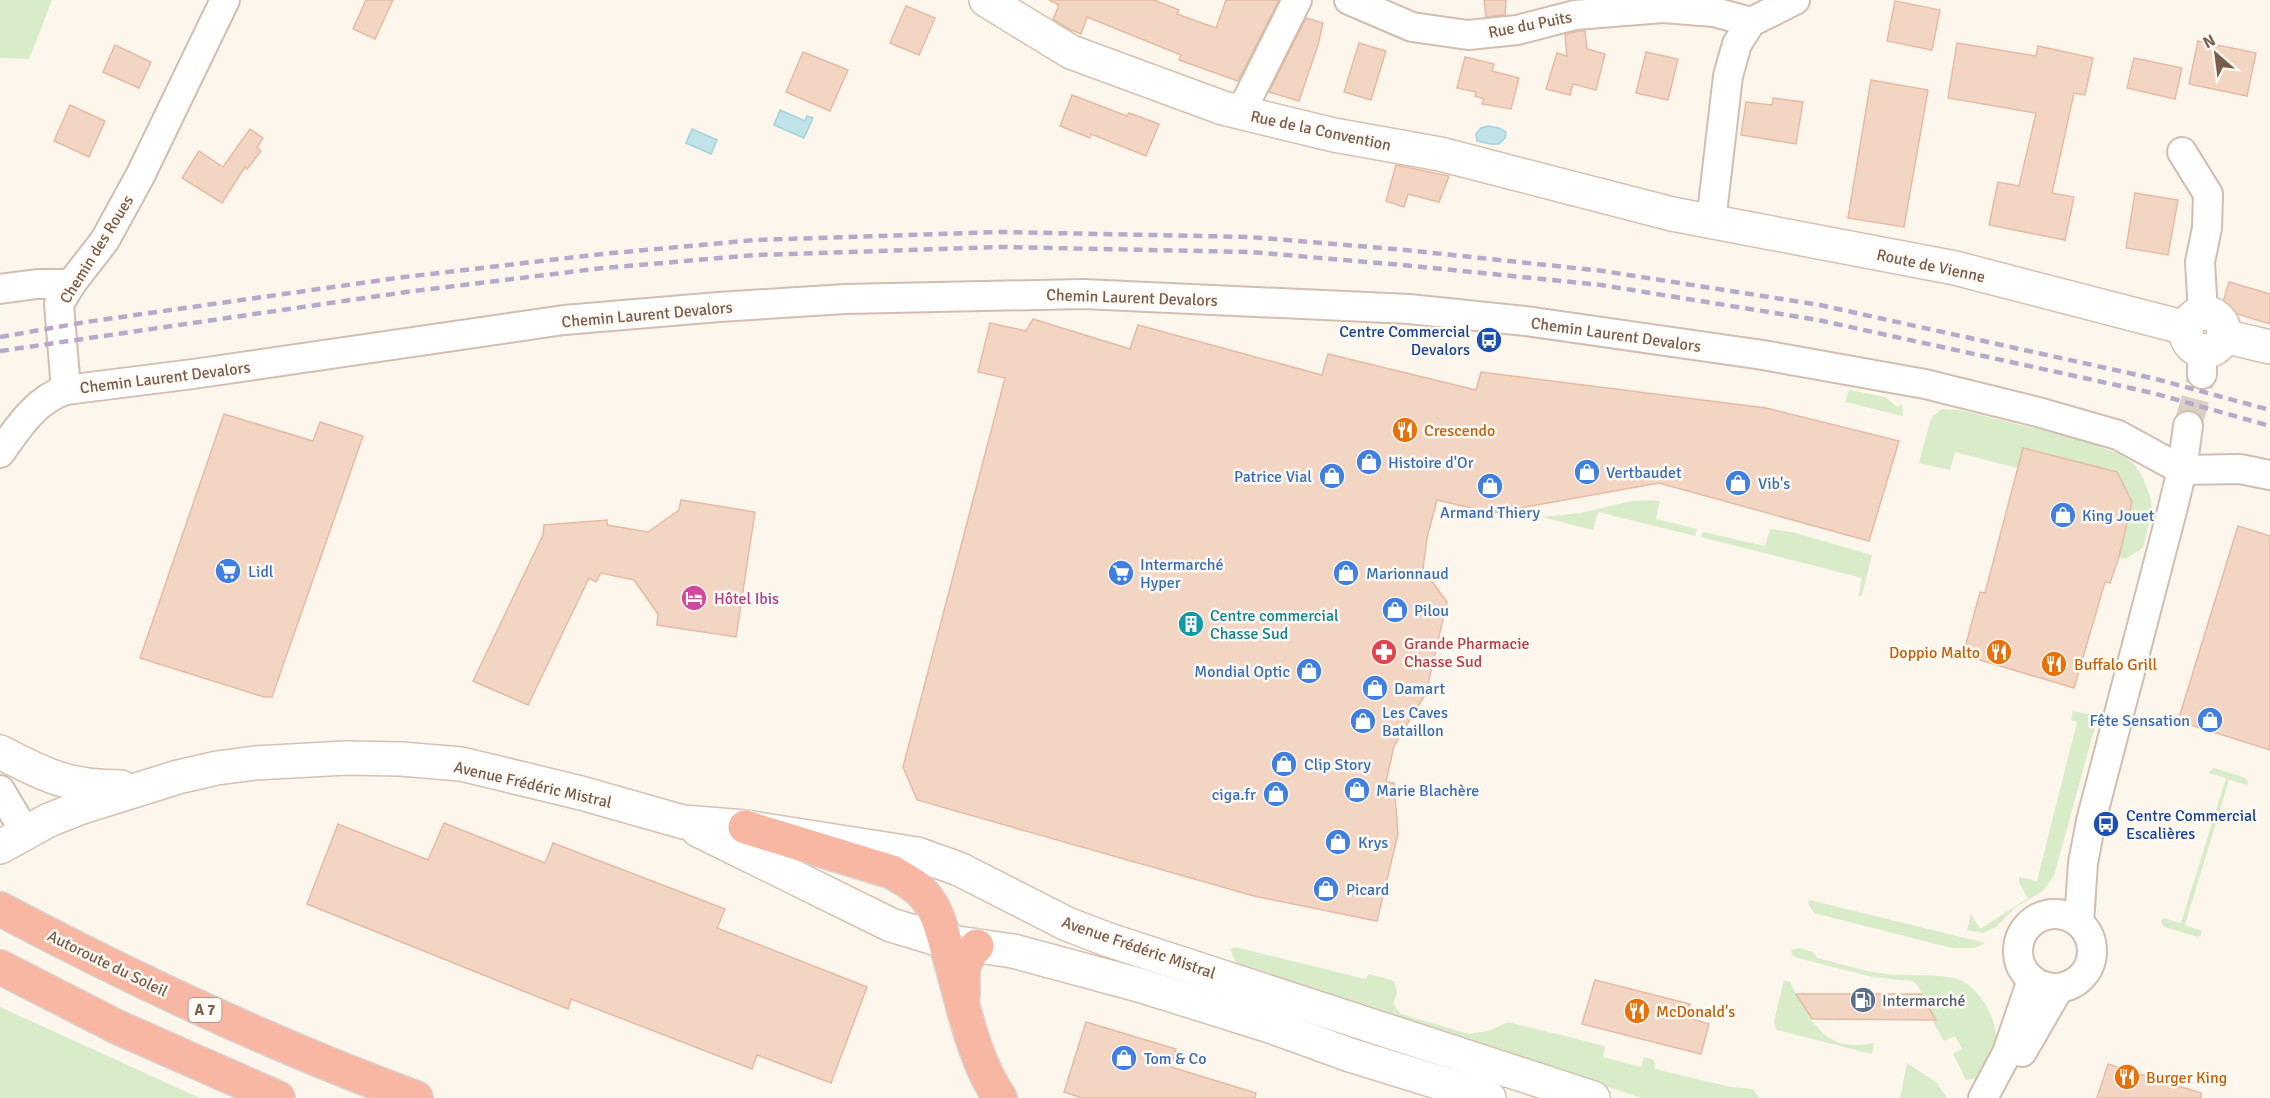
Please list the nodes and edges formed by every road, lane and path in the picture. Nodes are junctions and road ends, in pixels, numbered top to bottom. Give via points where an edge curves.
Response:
1 (225, 0) edge
2 (986, 0) edge
3 (1297, 0) edge
4 (1349, 0) edge
5 (1795, 0) edge
6 (1751, 22) junction
7 (1242, 113) junction
8 (2182, 152) dead end
9 (1672, 214) joint
10 (1711, 222) junction
11 (71, 284) junction
12 (0, 289) edge
13 (2203, 341) junction
14 (2270, 347) edge
15 (66, 390) junction
16 (2188, 426) tunnel mouth
17 (0, 453) edge
18 (2182, 470) junction
19 (2270, 475) edge
20 (0, 752) edge
21 (150, 785) junction
22 (0, 790) edge
23 (2091, 821) junction
24 (682, 822) junction
25 (745, 827) junction
26 (13, 839) edge
27 (892, 872) junction
28 (0, 909) edge
29 (2052, 914) junction
30 (2079, 922) junction
31 (891, 925) junction
32 (944, 941) junction
33 (977, 945) junction
34 (0, 967) edge
35 (2032, 980) junction
36 (2059, 988) junction
37 (963, 1003) junction
38 (278, 1098) edge
39 (416, 1098) edge
40 (1000, 1098) edge
41 (1488, 1098) edge
42 (1593, 1098) edge
43 (1983, 1098) edge
44 (2003, 1098) edge

1 - 11 street, Chemin des Roues via 140,176 105,240
2 - 7 main road, Rue de la Convention via 1071,52
3 - 7 street
4 - 6 street, Rue du Puits via 1412,27 1468,35 1517,30 1575,15 1663,8 1714,12
5 - 6 street
6 - 10 street via 1737,44 1728,76
7 - 9 main road, Rue de la Convention via 1440,154
8 - 13 street via 2208,194 2208,228 2200,262
9 - 10 main road, Route de Vienne
10 - 13 main road, Route de Vienne via 1955,268
11 - 12 street
11 - 15 street, Chemin des Roues via 59,304
13 - 14 main road, Route de Vienne
15 - 17 street via 42,402
15 - 18 street, Chemin Laurent Devalors via 564,320 845,299 1083,294 1421,310 1763,355 1925,384 2038,412 2118,435
16 - 18 street
18 - 19 street via 2240,469
18 - 23 street
20 - 21 main road via 69,783
21 - 24 main road, Avenue Frédéric Mistral via 255,763 401,759 461,764
21 - 26 main road, Avenue Frédéric Mistral via 49,820
22 - 26 street
23 - 29 street
23 - 30 street
24 - 25 main road, Avenue Frédéric Mistral
24 - 31 main road, Avenue Frédéric Mistral
25 - 27 highway
25 - 42 main road, Avenue Frédéric Mistral via 917,854 959,869 1067,924 1106,939
27 - 31 main road via 905,893 901,918
27 - 32 highway via 928,899
28 - 39 highway, Autoroute du Soleil / A 7 via 204,1010
29 - 30 street
29 - 35 street via 2031,923 2019,943 2020,964
30 - 36 street via 2090,937 2092,957 2077,981
31 - 32 main road, Avenue Frédéric Mistral
32 - 33 main road, Avenue Frédéric Mistral
32 - 37 highway
33 - 37 highway via 967,956 963,972
33 - 41 main road, Avenue Frédéric Mistral via 1139,985
34 - 38 highway via 117,1027
35 - 36 street
35 - 43 street via 2007,1053
36 - 44 street via 2028,1038
37 - 40 highway via 978,1054

